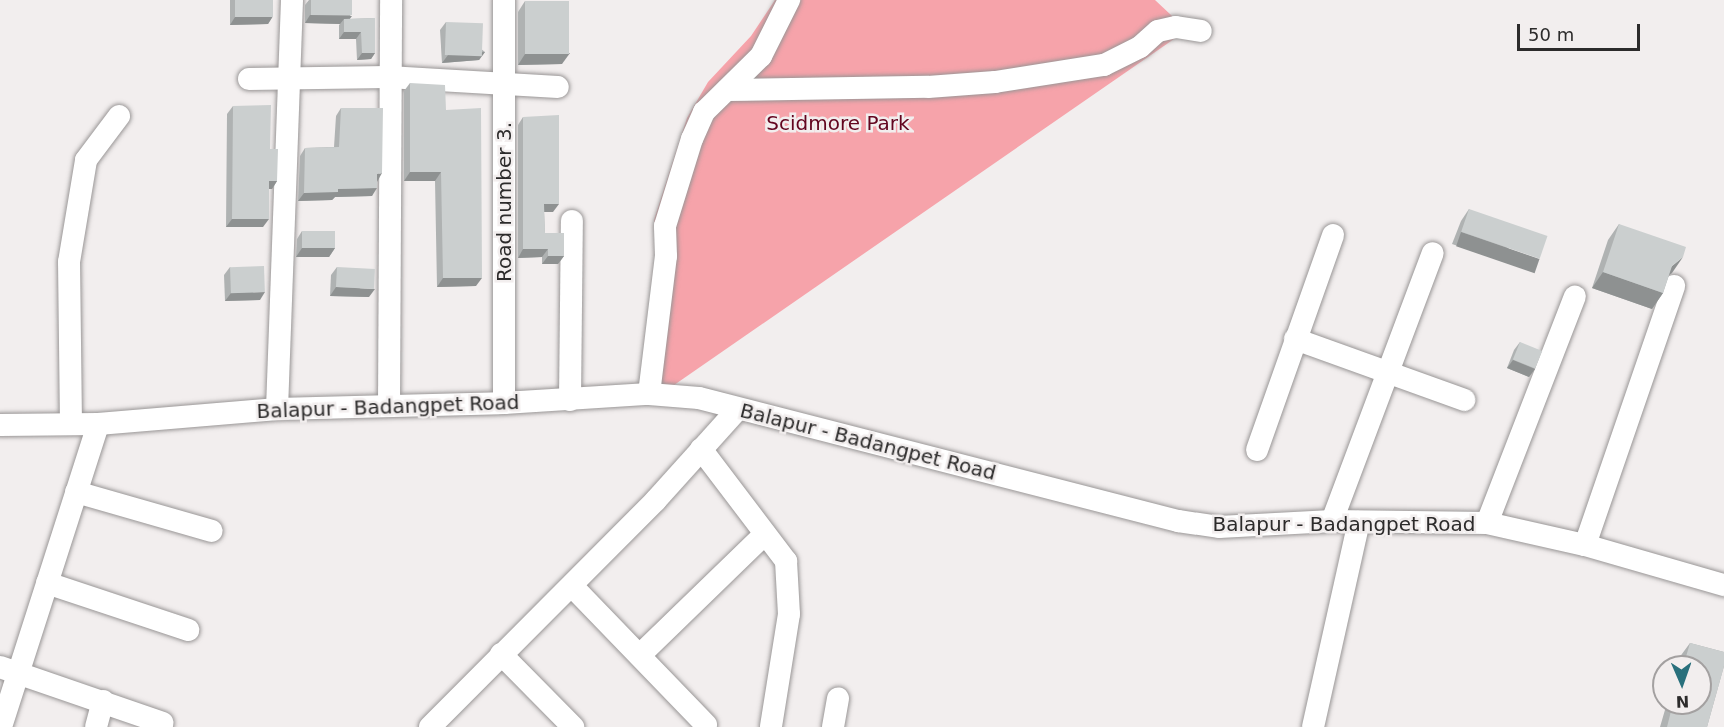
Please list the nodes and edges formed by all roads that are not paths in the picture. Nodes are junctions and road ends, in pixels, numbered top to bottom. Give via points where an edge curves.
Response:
1 (292, 0) edge
2 (391, 0) edge
3 (504, 0) edge
4 (789, 0) edge
5 (1201, 31) dead end
6 (388, 77) junction
7 (249, 79) dead end
8 (288, 80) junction
9 (503, 86) junction
10 (558, 87) dead end
11 (727, 90) junction
12 (119, 116) dead end
13 (572, 221) dead end
14 (1333, 235) dead end
15 (1433, 253) dead end
16 (1674, 286) dead end
17 (1575, 296) dead end
18 (1295, 339) junction
19 (1390, 370) junction
20 (649, 394) junction
21 (570, 400) junction
22 (1464, 400) dead end
23 (504, 403) junction
24 (389, 404) junction
25 (277, 409) junction
26 (738, 409) junction
27 (71, 424) junction
28 (98, 424) junction
29 (0, 426) edge
30 (702, 449) junction
31 (1257, 450) dead end
32 (76, 492) junction
33 (1332, 521) junction
34 (1359, 522) junction
35 (1487, 524) junction
36 (212, 531) dead end
37 (765, 534) junction
38 (1585, 545) junction
39 (46, 583) junction
40 (1724, 585) edge
41 (572, 586) junction
42 (188, 630) dead end
43 (501, 654) junction
44 (640, 655) junction
45 (9, 670) edge
46 (838, 698) dead end
47 (104, 701) junction
48 (163, 723) dead end
49 (567, 725) edge
50 (706, 725) dead end
51 (1, 727) edge
52 (96, 727) edge
53 (430, 727) edge
54 (771, 727) edge
55 (833, 727) edge
56 (1313, 727) edge

1 - 8 street
2 - 6 street
3 - 9 street, Road number 3.
4 - 11 street via 786,13 760,56
5 - 11 street via 1176,27 1158,31 1140,47 1104,65 996,82
6 - 8 street
6 - 9 street
6 - 24 street
7 - 8 street
8 - 25 street
9 - 10 street
9 - 23 street, Road number 3.
11 - 20 street via 704,112 665,226 666,256
12 - 27 street via 86,160 69,262
13 - 21 street
14 - 18 street
15 - 19 street
16 - 38 street
17 - 35 street
18 - 19 street
18 - 31 street
19 - 22 street
19 - 33 street
20 - 21 street, Balapur - Badangpet Road
20 - 26 street, Balapur - Badangpet Road via 699,398
21 - 23 street, Balapur - Badangpet Road
23 - 24 street, Balapur - Badangpet Road
24 - 25 street, Balapur - Badangpet Road
25 - 28 street, Balapur - Badangpet Road
26 - 30 street
26 - 33 street, Balapur - Badangpet Road via 1178,521 1219,527
27 - 28 street, Balapur - Badangpet Road
27 - 29 street, Balapur - Badangpet Road
28 - 32 street
30 - 37 street
30 - 41 street
32 - 36 street
32 - 39 street
33 - 34 street, Balapur - Badangpet Road
34 - 35 street, Balapur - Badangpet Road
34 - 56 street
35 - 38 street, Balapur - Badangpet Road
37 - 44 street
37 - 54 street via 786,561 789,582 789,614
38 - 40 street, Balapur - Badangpet Road
39 - 42 street
39 - 45 street
41 - 43 street
41 - 44 street
43 - 49 street
43 - 53 street
44 - 50 street
45 - 47 street
45 - 51 street
46 - 55 street
47 - 48 street
47 - 52 street

